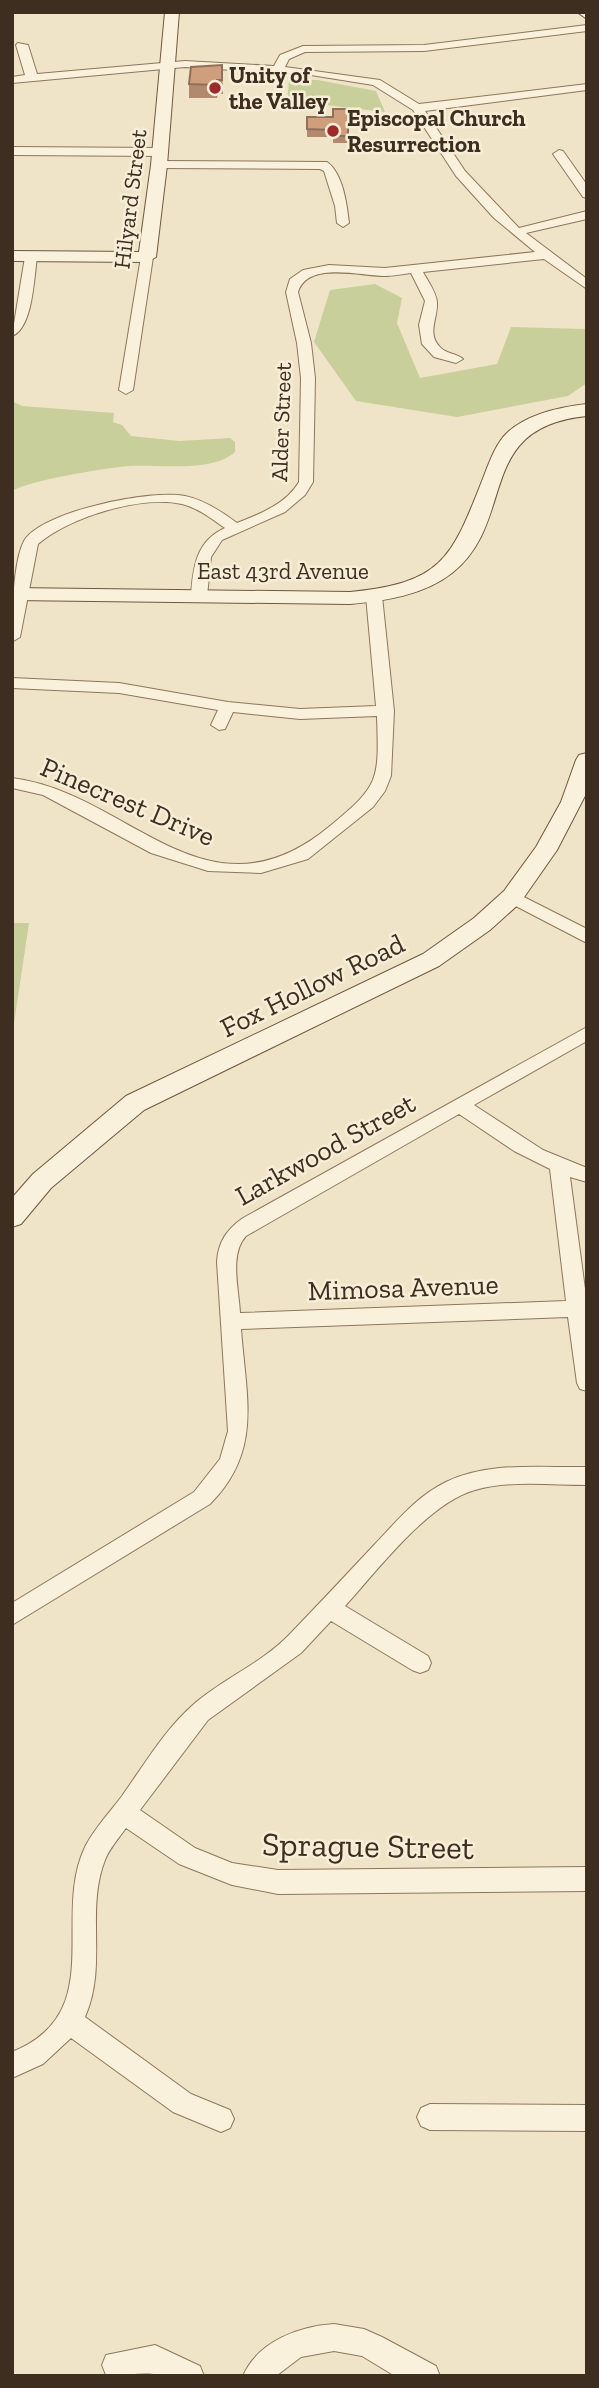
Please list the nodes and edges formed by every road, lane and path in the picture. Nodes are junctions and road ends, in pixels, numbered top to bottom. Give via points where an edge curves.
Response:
1 (172, 12) edge
2 (587, 28) edge
3 (22, 45) dead end
4 (167, 64) junction
5 (278, 69) junction
6 (32, 78) junction
7 (12, 80) edge
8 (587, 87) edge
9 (417, 108) junction
10 (12, 151) edge
11 (559, 154) dead end
12 (159, 158) junction
13 (587, 194) edge
14 (587, 215) edge
15 (343, 223) dead end
16 (516, 232) junction
17 (545, 255) junction
18 (12, 256) edge
19 (31, 257) junction
20 (147, 257) junction
21 (416, 270) junction
22 (587, 285) edge
23 (12, 332) edge
24 (456, 359) dead end
25 (126, 390) dead end
26 (587, 410) edge
27 (234, 528) junction
28 (16, 594) edge
29 (199, 596) junction
30 (374, 596) junction
31 (12, 637) edge
32 (12, 684) edge
33 (228, 707) junction
34 (386, 711) junction
35 (219, 725) dead end
36 (587, 760) edge
37 (12, 783) edge
38 (582, 791) edge
39 (512, 897) junction
40 (587, 937) edge
41 (587, 1033) edge
42 (461, 1105) junction
43 (559, 1168) junction
44 (587, 1175) edge
45 (12, 1217) edge
46 (577, 1309) junction
47 (230, 1321) junction
48 (587, 1383) edge
49 (587, 1476) edge
50 (330, 1609) junction
51 (12, 1615) edge
52 (420, 1664) dead end
53 (124, 1813) junction
54 (587, 1879) edge
55 (70, 2022) junction
56 (12, 2065) edge
57 (430, 2117) dead end
58 (587, 2118) edge
59 (221, 2119) dead end
60 (117, 2365) dead end
61 (190, 2376) edge
62 (257, 2376) edge
63 (426, 2376) edge

1 - 4 street, Hilyard Street
2 - 5 street via 424,48 303,49 284,57
3 - 6 street
4 - 5 street
4 - 6 street
4 - 12 street, Hilyard Street
5 - 9 street via 376,82
6 - 7 street
8 - 9 street
9 - 16 street via 460,173
10 - 12 street
11 - 13 street
12 - 15 street via 320,164 329,169
12 - 20 street, Hilyard Street
14 - 16 street
16 - 17 street
17 - 21 street
17 - 22 street
18 - 19 street
19 - 20 street
19 - 23 street via 20,322
20 - 25 street, Hilyard Street
21 - 24 street via 431,301 426,325 429,344 439,354
21 - 27 street, Alder Street via 338,269 309,273 292,287 308,378 306,482 302,493 289,504
26 - 30 street, East 43rd Avenue via 548,417 512,438 459,556 424,581
27 - 28 street via 197,504 166,497 137,500 58,523 31,542
27 - 29 street, Alder Street via 217,537 204,552
28 - 29 street, East 43rd Avenue
28 - 31 street
29 - 30 street, East 43rd Avenue
30 - 34 street, Pinecrest Drive
32 - 33 street via 119,688
33 - 34 street via 300,714
33 - 35 street
34 - 37 street, Pinecrest Drive via 384,774 377,793 314,847 272,866 222,868 191,862 46,790
36 - 38 street, Fox Hollow Road
38 - 39 street, Fox Hollow Road
39 - 40 street
39 - 45 street, Fox Hollow Road via 431,960 135,1103 42,1181
41 - 42 street, Larkwood Street
42 - 43 street
42 - 47 street, Larkwood Street via 233,1236 227,1250
43 - 44 street
43 - 46 street
46 - 47 street, Mimosa Avenue
46 - 48 street
47 - 51 street, Larkwood Street via 238,1431 222,1476 186,1509
49 - 50 street via 499,1477 454,1488 405,1524
50 - 52 street
50 - 53 street via 281,1657 200,1713
53 - 54 street, Sprague Street via 187,1856 232,1874 278,1882
53 - 55 street via 90,1864 85,1892 83,1998
55 - 56 street via 41,2051
55 - 59 street via 182,2103
57 - 58 street
60 - 61 street via 155,2359
62 - 63 street via 282,2352 322,2336 363,2343

